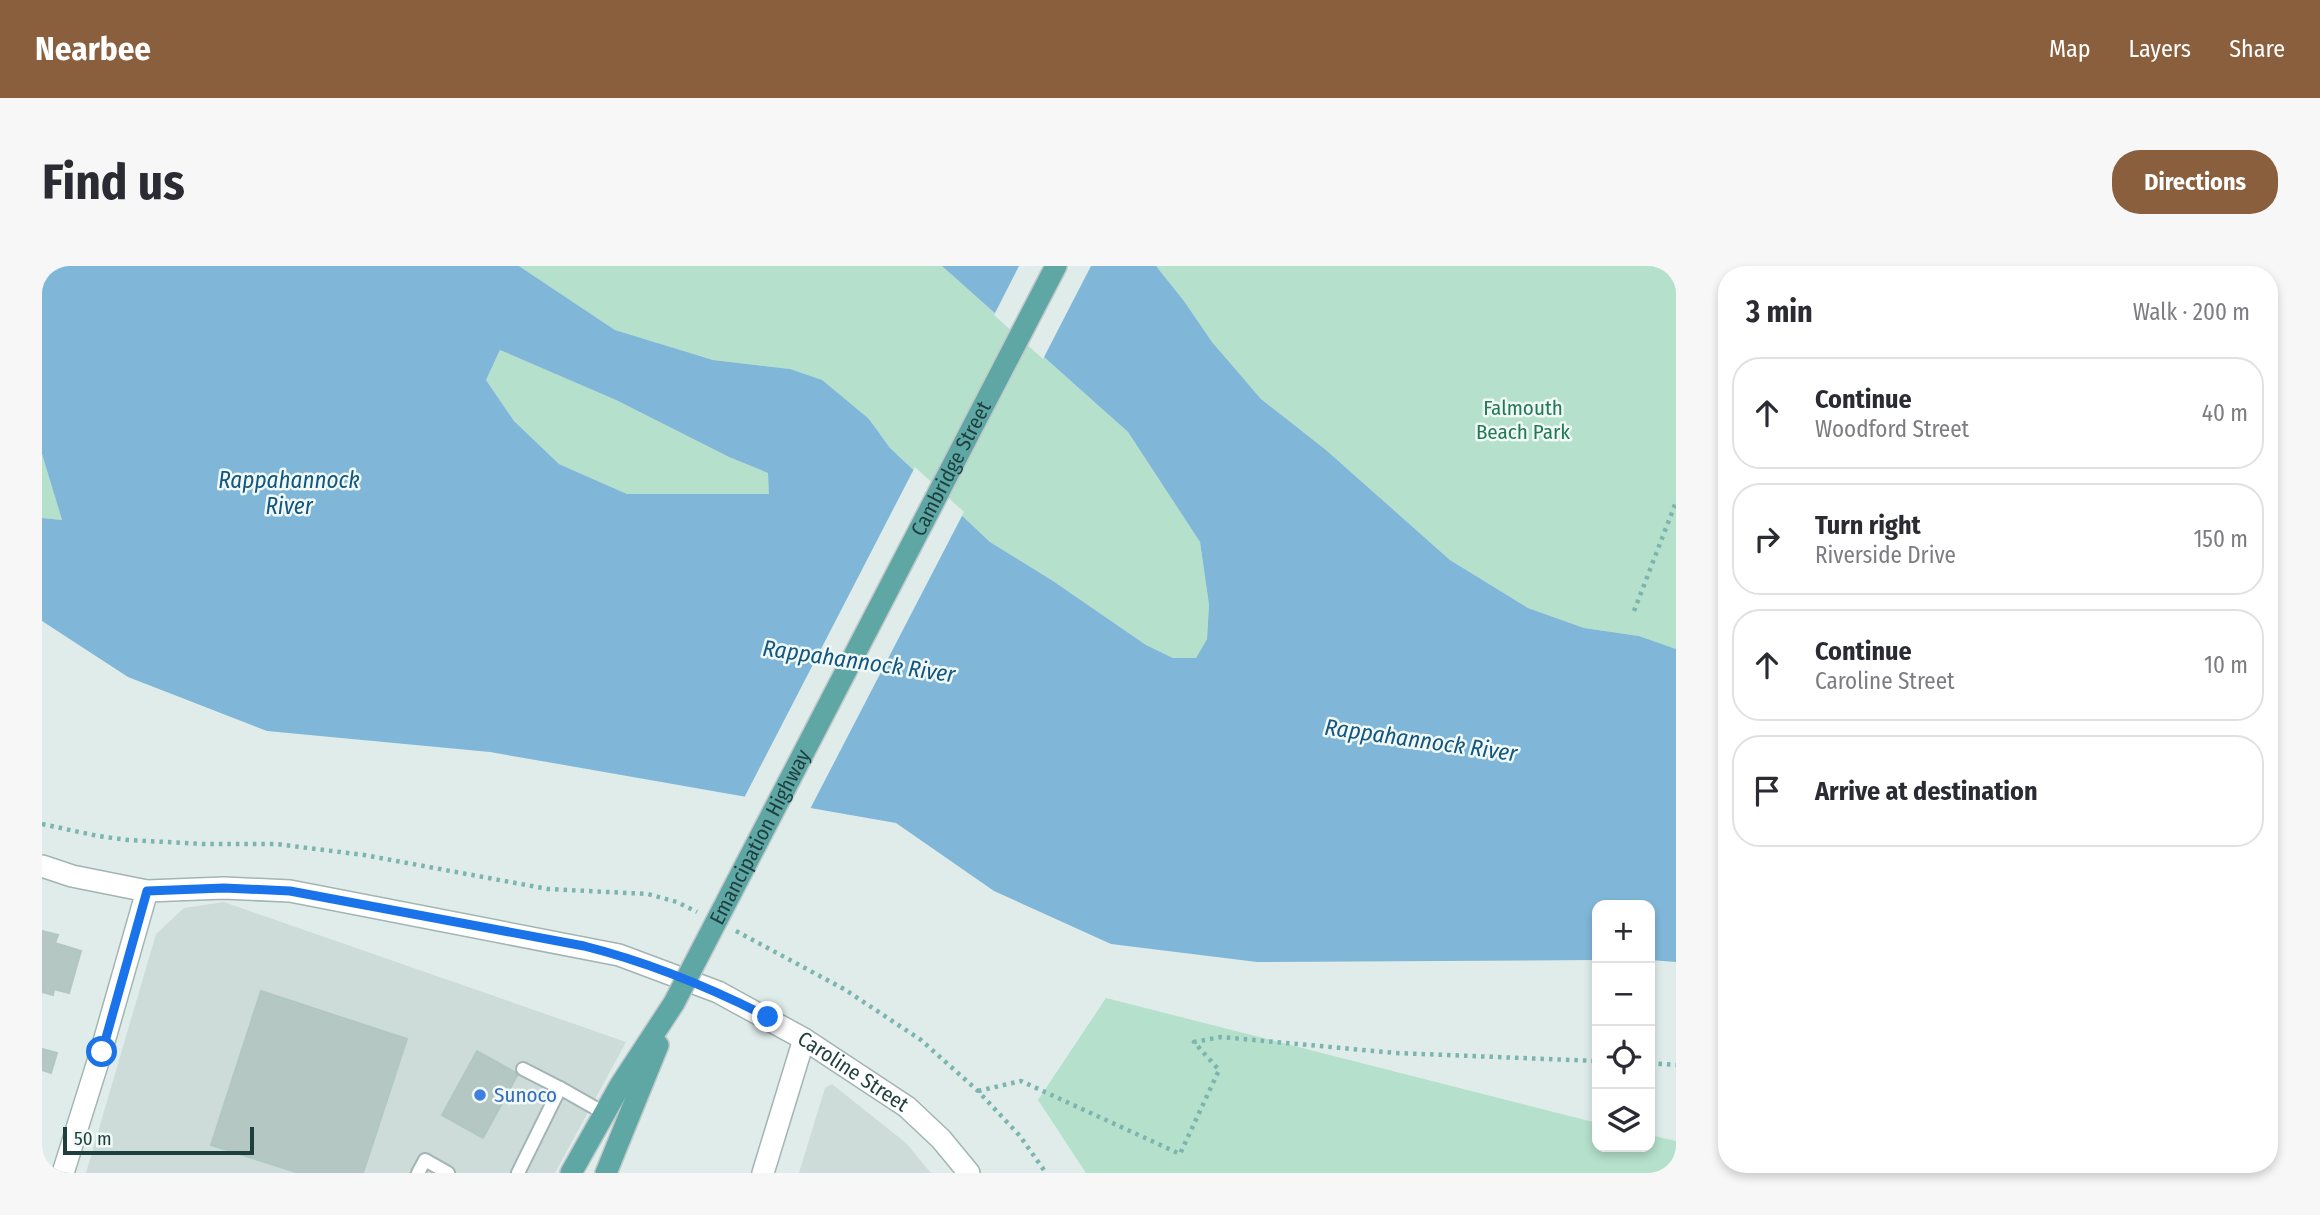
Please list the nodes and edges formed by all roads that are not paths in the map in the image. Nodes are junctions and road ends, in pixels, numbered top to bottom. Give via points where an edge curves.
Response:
1 (1056, 266) edge
2 (846, 671) joint
3 (42, 866) edge
4 (147, 891) junction
5 (674, 1003) junction
6 (804, 1039) junction
7 (523, 1069) dead end
8 (560, 1088) junction
9 (604, 1113) junction
10 (63, 1173) edge
11 (418, 1173) edge
12 (448, 1173) edge
13 (518, 1173) edge
14 (571, 1173) edge
15 (606, 1173) edge
16 (763, 1173) edge
17 (969, 1173) edge

1 - 2 main road, Cambridge Street
2 - 5 main road, Emancipation Highway, bridge
3 - 4 street, Caroline Street
4 - 6 street, Caroline Street via 290,891 619,955 718,992
4 - 10 street
5 - 9 main road, Emancipation Highway
5 - 15 main road, Emancipation Highway
6 - 16 street
6 - 17 street, Caroline Street via 906,1107
7 - 8 lane
8 - 9 lane
8 - 13 lane
9 - 14 main road, Emancipation Highway
11 - 12 lane via 425,1160

